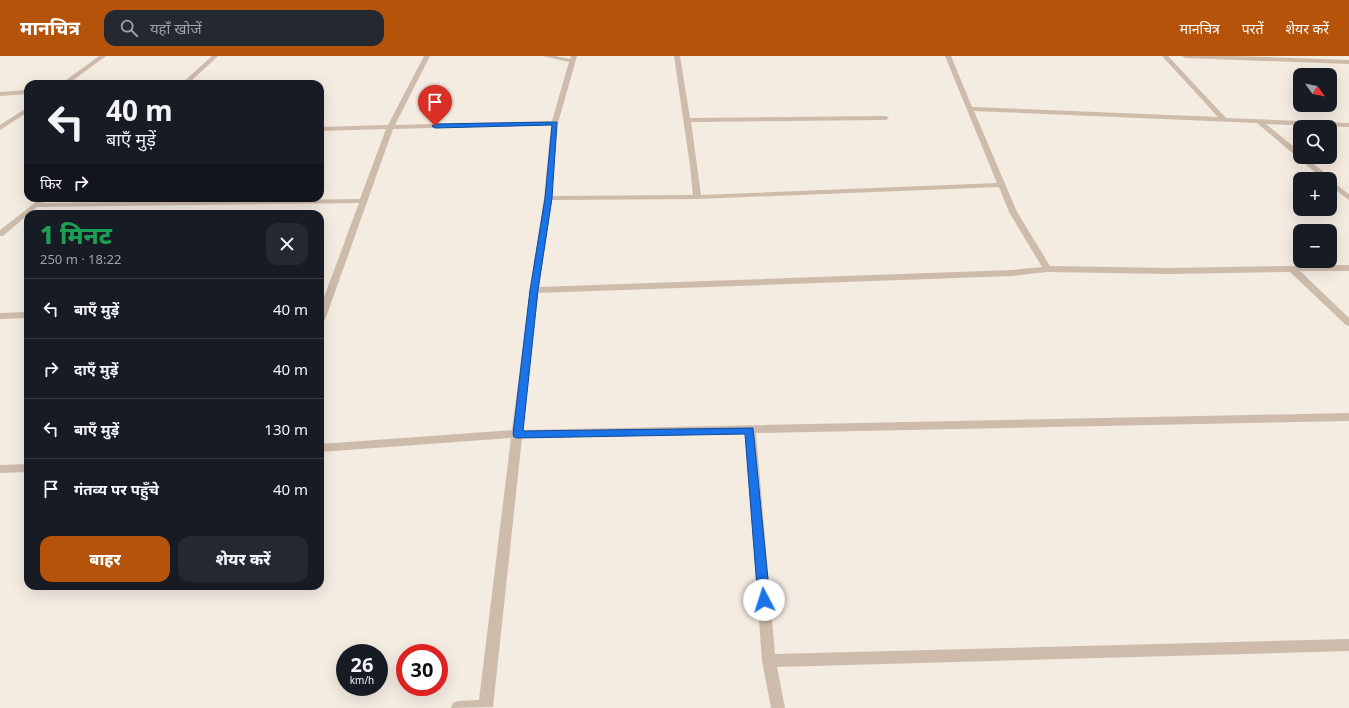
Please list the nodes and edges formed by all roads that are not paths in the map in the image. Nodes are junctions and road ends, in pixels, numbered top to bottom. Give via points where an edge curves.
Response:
1 (103, 56) edge
2 (214, 56) edge
3 (426, 56) edge
4 (546, 56) edge
5 (676, 56) edge
6 (948, 56) edge
7 (1165, 56) edge
8 (1185, 56) edge
9 (573, 58) edge
10 (1349, 62) edge
11 (70, 80) edge
12 (188, 80) edge
13 (24, 92) edge
14 (0, 94) edge
15 (970, 109) junction
16 (24, 112) edge
17 (886, 118) dead end
18 (687, 120) junction
19 (1224, 120) junction
20 (1259, 121) junction
21 (555, 123) junction
22 (1349, 125) edge
23 (0, 128) edge
24 (390, 128) junction
25 (324, 130) edge
26 (1293, 151) edge
27 (1309, 164) edge
28 (1318, 172) edge
29 (1001, 185) junction
30 (1337, 188) edge
31 (697, 197) junction
32 (548, 198) junction
33 (1349, 198) edge
34 (324, 201) edge
35 (364, 201) junction
36 (39, 202) edge
37 (282, 202) edge
38 (35, 205) junction
39 (29, 210) edge
40 (24, 214) edge
41 (0, 234) edge
42 (1349, 268) edge
43 (1047, 269) junction
44 (1292, 269) junction
45 (534, 290) junction
46 (324, 301) edge
47 (24, 315) edge
48 (0, 316) edge
49 (1349, 323) edge
50 (1349, 416) edge
51 (750, 430) junction
52 (517, 434) junction
53 (324, 448) edge
54 (24, 468) edge
55 (0, 470) edge
56 (1349, 645) edge
57 (769, 661) junction
58 (458, 708) edge
59 (486, 708) edge
60 (778, 708) edge

1 - 11 street
2 - 12 street
3 - 24 street
4 - 9 street
5 - 18 street
6 - 15 street
7 - 19 street
8 - 10 street
9 - 21 street
13 - 14 street
15 - 19 street
15 - 29 street
16 - 23 street
17 - 18 street
18 - 31 street
19 - 20 street
20 - 22 street
20 - 26 street
21 - 24 street
21 - 32 street
24 - 25 street
24 - 35 street
27 - 28 street
29 - 31 street
29 - 43 street via 1013,212
30 - 33 street
31 - 32 street
32 - 45 street
34 - 35 street
35 - 46 street
36 - 38 street
37 - 38 street
38 - 39 street
40 - 41 street
42 - 44 street
43 - 44 street via 1169,272
43 - 45 street via 1012,273
44 - 49 street
45 - 52 street
47 - 48 street
50 - 51 street
51 - 52 street
51 - 57 street
52 - 53 street
52 - 59 street
54 - 55 street
56 - 57 street
57 - 60 street
58 - 59 street

